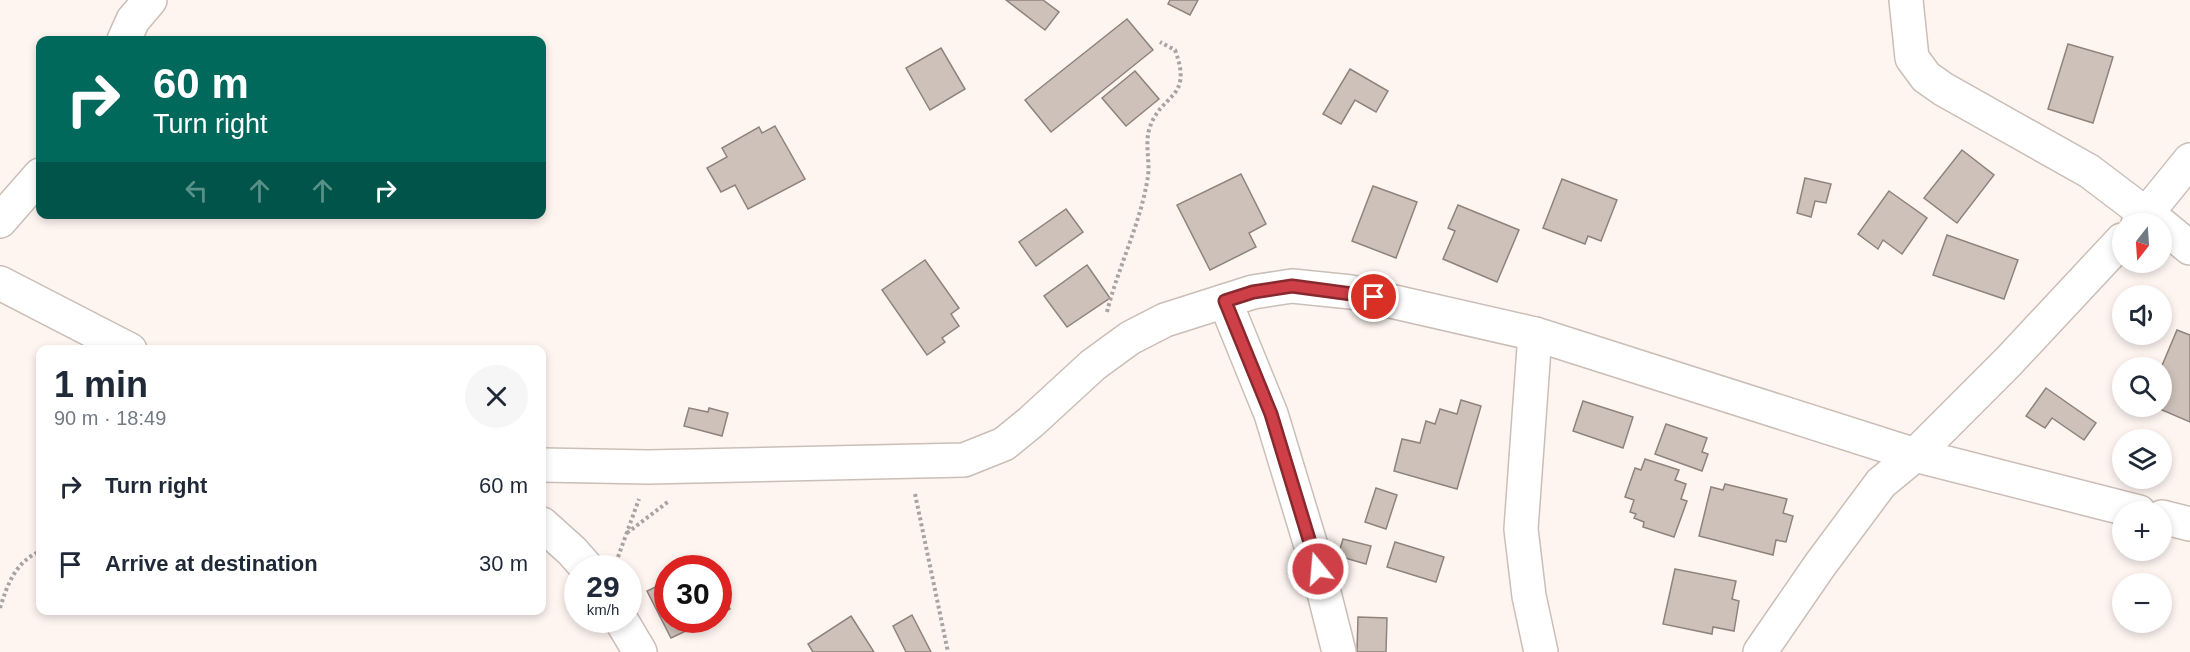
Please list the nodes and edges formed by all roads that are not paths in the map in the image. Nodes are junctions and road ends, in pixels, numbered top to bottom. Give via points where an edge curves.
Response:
1 (1906, 0) edge
2 (2190, 159) edge
3 (36, 180) edge
4 (2141, 213) edge
5 (2157, 213) edge
6 (0, 221) edge
7 (2172, 236) edge
8 (2190, 248) edge
9 (2112, 251) edge
10 (0, 283) edge
11 (1225, 301) junction
12 (1535, 334) junction
13 (120, 345) edge
14 (1916, 455) junction
15 (546, 465) edge
16 (2112, 505) edge
17 (2172, 520) edge
18 (2190, 524) edge
19 (546, 528) edge
20 (581, 555) edge
21 (629, 633) edge
22 (640, 652) edge
23 (1339, 652) edge
24 (1541, 652) edge
25 (1760, 652) edge

1 - 4 street via 1912,58 1926,77 2089,171
2 - 5 street
3 - 6 street
7 - 8 street
9 - 14 street
10 - 13 street
11 - 12 street via 1292,286 1351,292
11 - 15 street via 1166,320 1130,338 1093,365 1004,444 964,460 648,467
11 - 23 street via 1271,414
12 - 14 street
12 - 24 street via 1521,529
14 - 16 street
14 - 25 street via 1881,483
17 - 18 street
19 - 20 street
21 - 22 street

